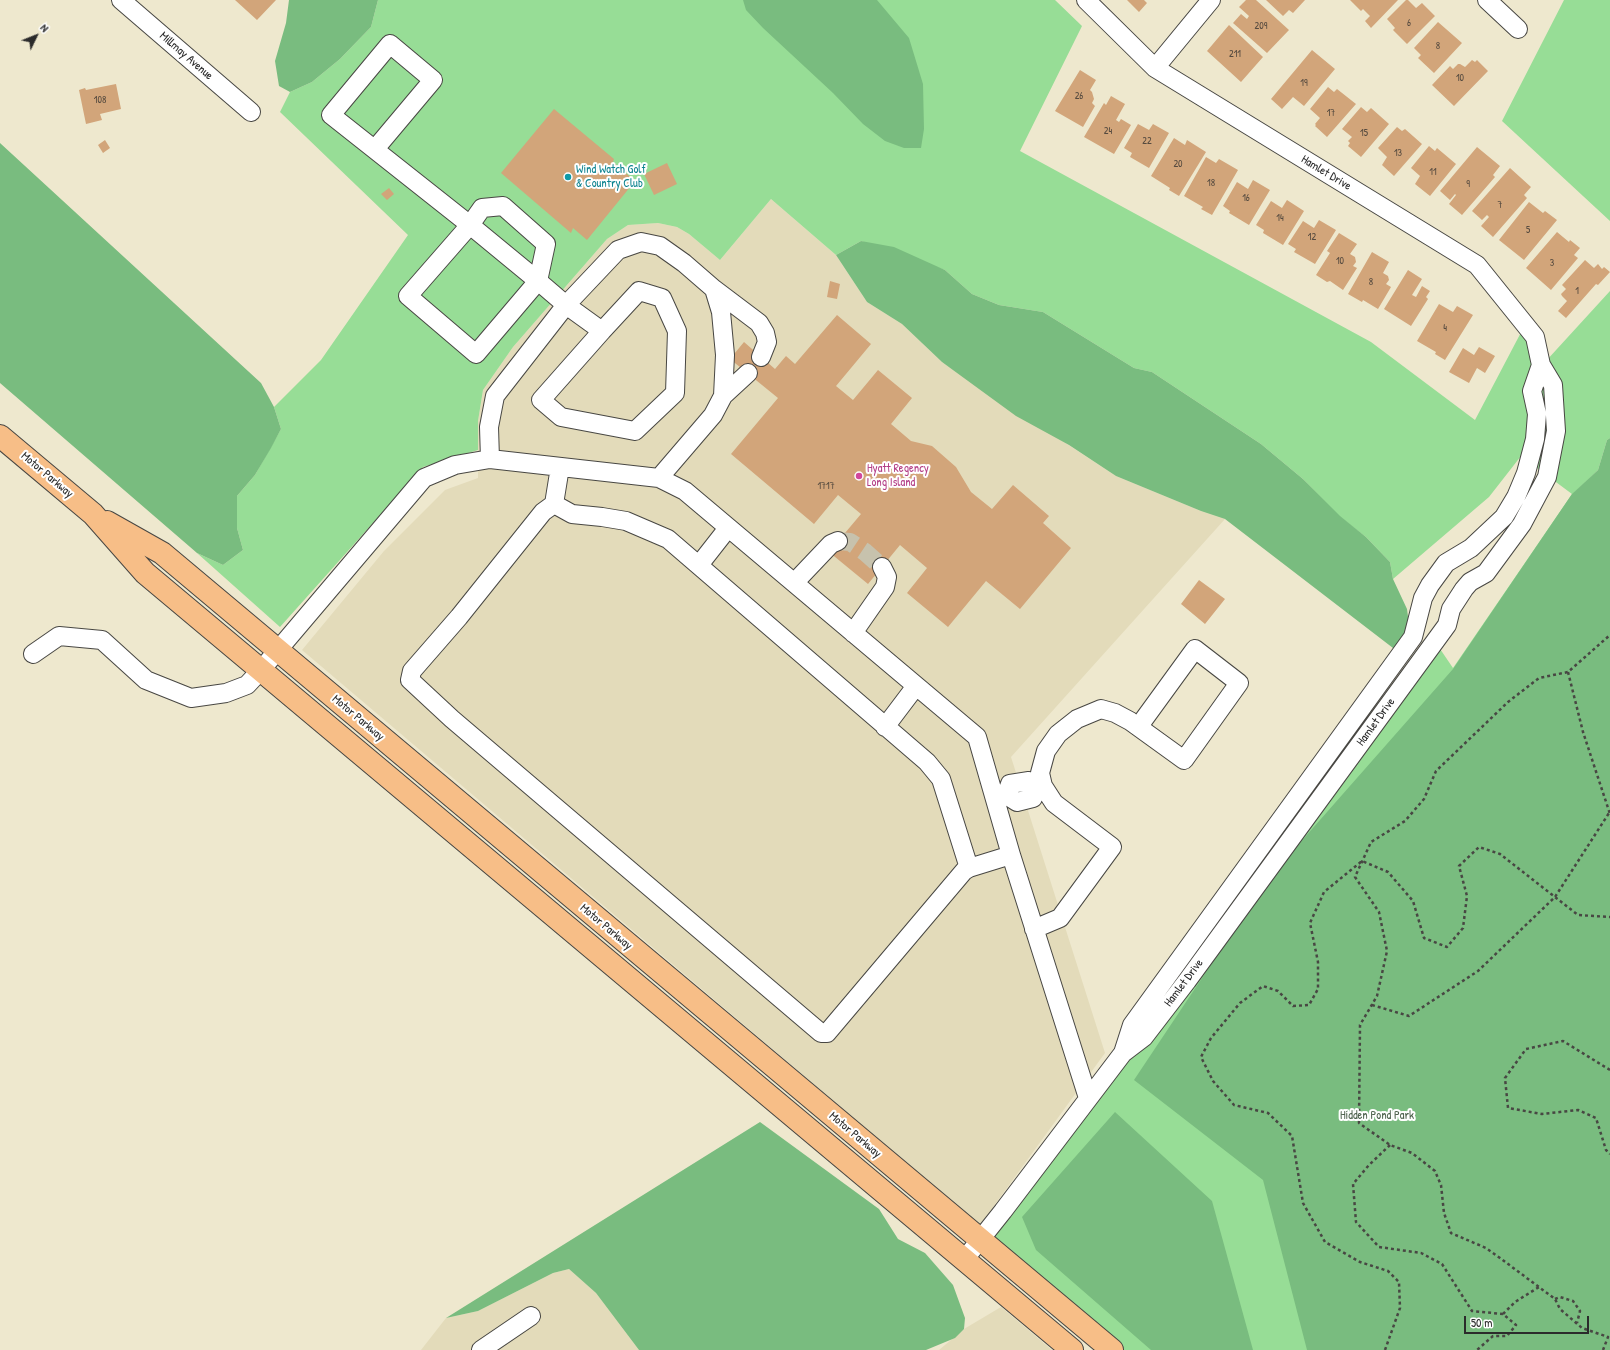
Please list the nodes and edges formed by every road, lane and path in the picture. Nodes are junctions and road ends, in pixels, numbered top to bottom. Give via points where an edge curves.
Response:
1 (121, 0) edge
2 (1086, 0) edge
3 (1211, 0) edge
4 (1487, 0) edge
5 (1518, 29) dead end
6 (1155, 68) junction
7 (251, 112) dead end
8 (375, 149) junction
9 (470, 225) junction
10 (538, 280) junction
11 (714, 289) junction
12 (566, 305) junction
13 (602, 331) junction
14 (761, 356) dead end
15 (1541, 365) junction
16 (748, 373) dead end
17 (723, 396) junction
18 (0, 436) edge
19 (490, 459) junction
20 (560, 467) junction
21 (659, 478) junction
22 (554, 504) junction
23 (93, 514) junction
24 (728, 528) junction
25 (838, 541) dead end
26 (1465, 551) junction
27 (699, 565) junction
28 (882, 567) tunnel mouth
29 (1486, 573) junction
30 (794, 583) junction
31 (1421, 608) junction
32 (1447, 626) junction
33 (853, 633) junction
34 (1610, 635) edge
35 (278, 650) junction
36 (33, 654) dead end
37 (260, 670) junction
38 (1568, 672) junction
39 (916, 686) junction
40 (885, 726) junction
41 (1139, 726) junction
42 (1039, 787) junction
43 (1000, 795) junction
44 (1610, 814) edge
45 (1011, 855) junction
46 (1362, 861) junction
47 (969, 868) junction
48 (1555, 897) junction
49 (1610, 917) edge
50 (1034, 929) junction
51 (1372, 1005) junction
52 (1123, 1053) junction
53 (1610, 1070) edge
54 (1088, 1098) junction
55 (1390, 1145) junction
56 (1610, 1154) edge
57 (980, 1240) junction
58 (964, 1260) junction
59 (1539, 1287) junction
60 (1555, 1300) junction
61 (1503, 1314) junction
62 (531, 1316) dead end
63 (1577, 1323) junction
64 (1609, 1338) edge
65 (481, 1350) edge
66 (1072, 1350) edge
67 (1112, 1350) edge
68 (1385, 1350) edge
69 (1477, 1350) edge
70 (1603, 1350) edge

1 - 7 street, Millmay Avenue
2 - 6 street, Hamlet Drive
3 - 6 street
4 - 5 street
6 - 15 street, Hamlet Drive via 1477,265 1535,337
8 - 8 street via 331,115 390,44 433,80
8 - 9 street
9 - 10 street
9 - 10 street via 482,208 502,206 546,244
9 - 10 street via 408,296 476,354
10 - 12 street
11 - 12 street via 660,246 641,242 618,250
11 - 14 street via 759,323 767,342
11 - 17 street via 721,312 725,355
12 - 13 street
12 - 19 street via 495,396 489,427
13 - 13 street via 541,400 561,417 635,431 675,393 677,331 662,298 639,291
15 - 26 street, Hamlet Drive via 1532,391 1537,414 1535,439 1526,473 1504,517
15 - 29 street, Hamlet Drive via 1553,385 1555,400 1556,431 1547,477 1522,524
16 - 17 street
17 - 21 street via 712,414
18 - 23 main road, Motor Parkway
19 - 20 street
19 - 35 street via 455,465 424,478
20 - 21 street
20 - 22 street
21 - 24 street via 685,491
22 - 27 street via 572,514 626,521 650,531 668,539
22 - 47 street via 543,512 412,671 410,680 452,719 821,1033 827,1033
23 - 35 main road, Motor Parkway via 162,553
23 - 37 main road, Motor Parkway via 145,573
24 - 27 street
24 - 30 street
25 - 30 street via 831,544
26 - 29 street
26 - 31 street, Hamlet Drive via 1446,563 1423,598
27 - 40 street
28 - 33 street via 887,577 885,587
29 - 32 street, Hamlet Drive via 1470,582 1464,589 1452,608
30 - 33 street
31 - 32 street
31 - 52 street, Hamlet Drive via 1413,637 1132,1025
32 - 52 street, Hamlet Drive via 1182,987 1144,1036
33 - 39 street
34 - 38 path
35 - 37 street
35 - 57 main road, Motor Parkway
36 - 37 street via 59,636 102,640 146,680 191,698 226,693 247,684
37 - 58 main road, Motor Parkway
38 - 44 path via 1583,732
38 - 46 path via 1539,678 1508,702 1436,771 1424,799 1405,821 1371,842
39 - 40 street
39 - 43 street via 977,737
40 - 47 street via 932,767 941,779
41 - 41 street via 1184,760 1239,683 1195,649
41 - 42 street via 1115,713 1101,709 1077,719 1058,734 1046,751
42 - 43 street via 1029,781 1010,784
42 - 50 street via 1054,802 1112,847 1060,918
43 - 45 street
44 - 48 path
45 - 47 street
45 - 50 street
46 - 48 path via 1388,872 1413,902 1424,938 1447,947 1463,928 1467,896 1459,866 1479,847 1500,854
46 - 51 path via 1355,877 1379,912 1387,951 1377,996
46 - 68 path via 1324,892 1310,923 1318,962 1318,989 1309,1005 1293,1006 1278,991 1263,986 1240,1003 1211,1038 1201,1057 1213,1081 1234,1105 1268,1113 1292,1136 1303,1203 1325,1242 1360,1262 1388,1271 1399,1282 1400,1308
48 - 49 path via 1578,915
48 - 51 path via 1478,970 1409,1016
50 - 54 street
51 - 55 path via 1360,1025 1359,1123
52 - 54 street, Hamlet Drive
53 - 56 path via 1563,1041 1526,1049 1505,1078 1508,1108 1542,1114 1578,1110 1596,1118 1606,1150
54 - 57 street, Hamlet Drive
55 - 59 path via 1412,1153 1435,1171 1441,1184 1444,1213 1451,1233 1486,1248
55 - 61 path via 1353,1184 1356,1222 1379,1247 1421,1254 1442,1264 1472,1311
57 - 58 street, Hamlet Drive
57 - 67 main road, Motor Parkway
58 - 66 main road, Motor Parkway
59 - 60 path
59 - 61 path via 1515,1302
60 - 63 path via 1560,1309
60 - 63 path via 1560,1297 1573,1301 1580,1311
61 - 69 path via 1516,1325 1507,1336 1493,1336
62 - 65 street
63 - 64 path via 1582,1328
64 - 70 path

